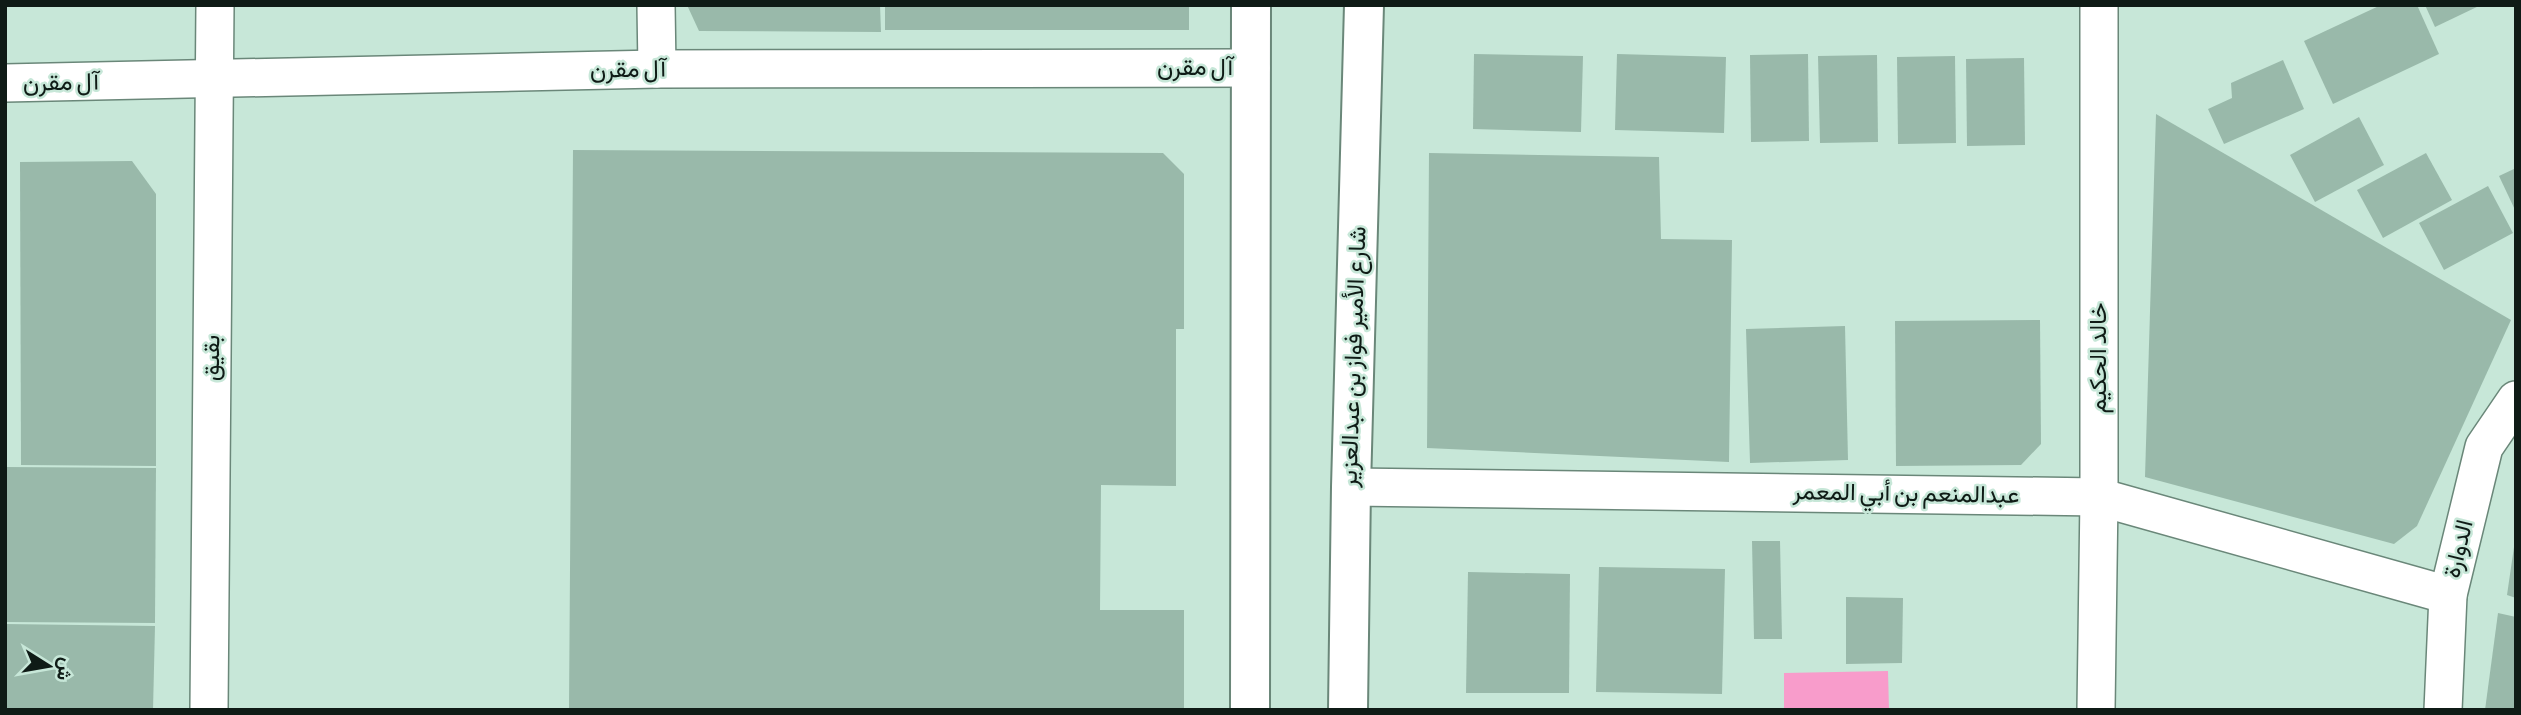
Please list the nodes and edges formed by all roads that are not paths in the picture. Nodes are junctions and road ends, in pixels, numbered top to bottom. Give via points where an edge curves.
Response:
1 (215, 5) edge
2 (656, 5) edge
3 (1251, 5) edge
4 (1364, 5) edge
5 (2099, 5) edge
6 (1251, 68) junction
7 (657, 69) junction
8 (215, 80) junction
9 (5, 83) edge
10 (2516, 400) edge
11 (1350, 487) junction
12 (2099, 496) junction
13 (2448, 595) junction
14 (209, 710) edge
15 (1250, 710) edge
16 (1349, 710) edge
17 (2096, 710) edge
18 (2443, 710) edge

1 - 8 street, بقيق
2 - 7 street
3 - 6 main road
4 - 11 main road, شارع الأمير فواز بن عبدالعزير
5 - 12 street, خالد الحكيم
6 - 7 street, آل مقرن
6 - 15 main road
7 - 8 street, آل مقرن
8 - 9 street, آل مقرن
8 - 14 street, بقيق
10 - 13 street, الدوارة via 2484,447
11 - 12 street, عبدالمنعم بن أبي المعمر
11 - 16 main road, شارع الأمير فواز بن عبدالعزير
12 - 13 street, عبدالمنعم بن أبي المعمر
12 - 17 street, خالد الحكيم
13 - 18 street, الدوارة

